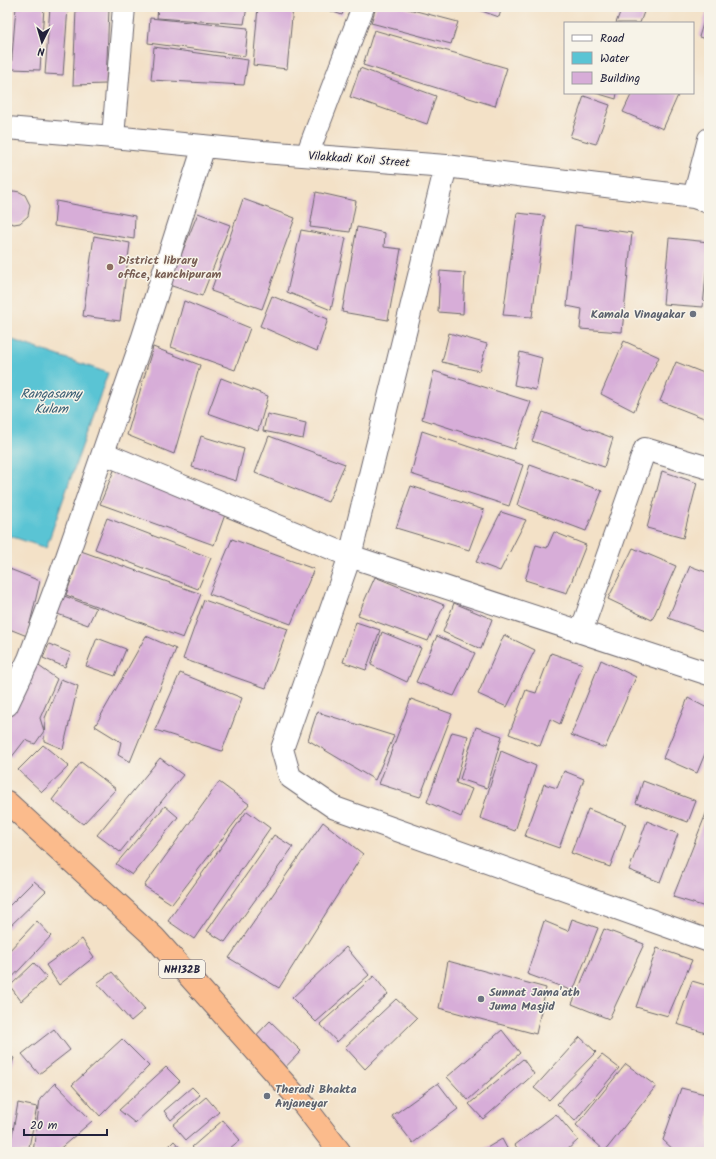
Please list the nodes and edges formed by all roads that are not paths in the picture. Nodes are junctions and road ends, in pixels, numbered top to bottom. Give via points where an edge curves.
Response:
1 (124, 7) edge
2 (363, 7) edge
3 (7, 128) edge
4 (113, 137) junction
5 (709, 139) edge
6 (204, 146) junction
7 (307, 155) junction
8 (446, 166) junction
9 (702, 199) edge
10 (103, 452) junction
11 (709, 468) edge
12 (350, 556) junction
13 (581, 632) junction
14 (709, 674) edge
15 (7, 706) edge
16 (7, 802) edge
17 (709, 941) edge
18 (340, 1152) edge

1 - 4 street
2 - 7 street
3 - 4 street, Vilakkadi Koil Street
4 - 6 street, Vilakkadi Koil Street
5 - 9 street
6 - 7 street, Vilakkadi Koil Street
6 - 10 street
7 - 8 street, Vilakkadi Koil Street
8 - 9 street, Vilakkadi Koil Street
8 - 12 street
10 - 12 street
10 - 15 street via 30,659
11 - 13 street via 645,449
12 - 13 street
12 - 17 street via 282,749 290,777 335,808
13 - 14 street
16 - 18 highway, NH132B via 154,937 304,1105

